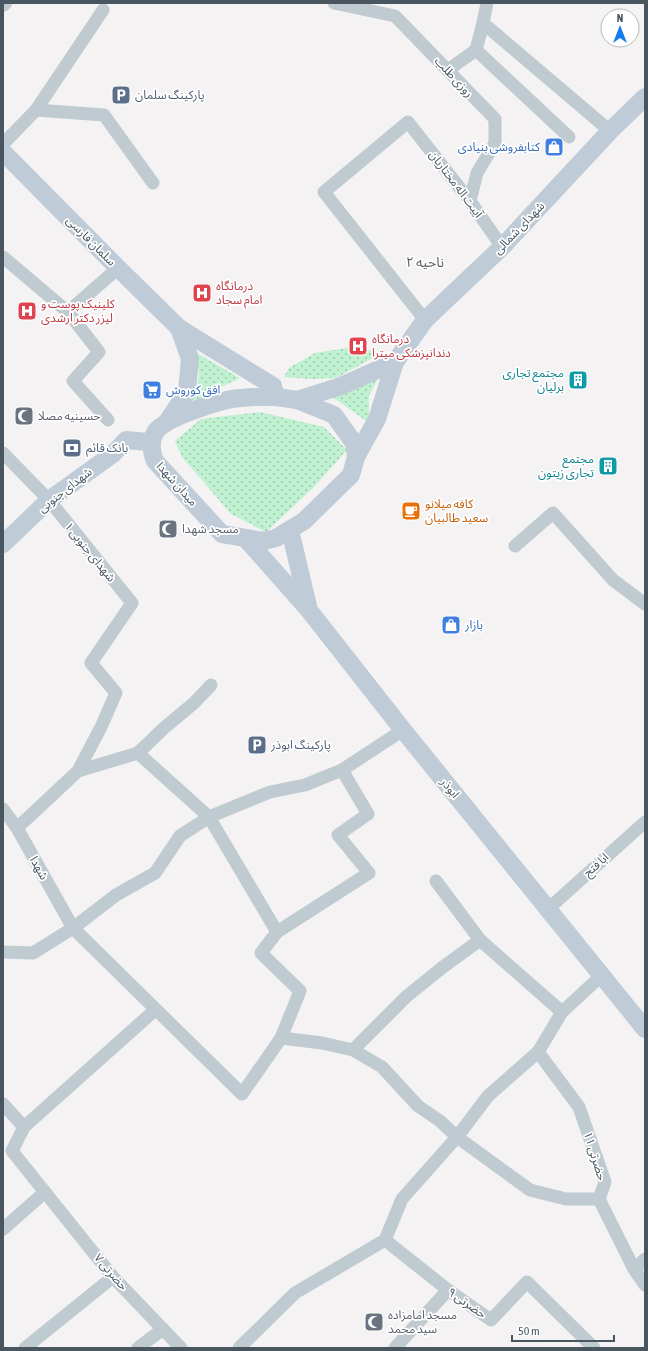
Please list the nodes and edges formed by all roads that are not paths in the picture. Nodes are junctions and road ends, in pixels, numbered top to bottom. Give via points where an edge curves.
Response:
1 (334, 3) edge
2 (487, 3) edge
3 (103, 10) dead end
4 (483, 23) junction
5 (476, 50) junction
6 (448, 70) junction
7 (645, 96) edge
8 (36, 110) junction
9 (610, 131) junction
10 (569, 137) dead end
11 (3, 144) edge
12 (3, 152) edge
13 (153, 183) dead end
14 (470, 202) junction
15 (502, 247) junction
16 (3, 257) edge
17 (118, 268) junction
18 (68, 312) junction
19 (425, 320) junction
20 (179, 328) junction
21 (395, 362) junction
22 (276, 397) junction
23 (297, 400) junction
24 (108, 420) dead end
25 (167, 422) junction
26 (151, 444) junction
27 (3, 453) edge
28 (356, 457) junction
29 (49, 500) junction
30 (290, 530) junction
31 (246, 539) junction
32 (3, 544) edge
33 (515, 546) dead end
34 (645, 604) edge
35 (308, 609) junction
36 (211, 685) dead end
37 (403, 730) junction
38 (138, 753) junction
39 (342, 770) junction
40 (78, 771) junction
41 (3, 808) edge
42 (209, 817) junction
43 (645, 822) edge
44 (17, 828) junction
45 (436, 881) dead end
46 (548, 909) junction
47 (73, 928) junction
48 (277, 932) junction
49 (480, 940) junction
50 (3, 952) edge
51 (601, 976) junction
52 (156, 1010) junction
53 (562, 1012) junction
54 (645, 1030) edge
55 (281, 1038) junction
56 (353, 1050) junction
57 (538, 1052) junction
58 (3, 1104) edge
59 (24, 1127) junction
60 (458, 1137) junction
61 (7, 1151) edge
62 (45, 1192) junction
63 (599, 1199) junction
64 (3, 1229) edge
65 (385, 1240) junction
66 (645, 1259) edge
67 (634, 1269) junction
68 (113, 1277) junction
69 (645, 1285) edge
70 (448, 1290) junction
71 (163, 1329) junction
72 (25, 1348) edge
73 (138, 1348) edge
74 (181, 1348) edge
75 (239, 1348) edge
76 (395, 1348) edge
77 (594, 1348) edge

1 - 6 street, روزی طلب via 395,16
2 - 4 street
3 - 8 street
4 - 5 street
4 - 9 street
5 - 6 street
5 - 10 street
6 - 14 street, روزی طلب via 495,119 494,144 476,173
7 - 9 main road, شهدای شمالی
8 - 11 street
8 - 13 street via 104,115
9 - 15 main road, شهدای شمالی
12 - 17 main road, سلمان فارسی
14 - 15 street, آییت اله مختاریان
14 - 19 street, آییت اله مختاریان via 408,122 324,192
15 - 19 main road, شهدای شمالی
16 - 18 street
17 - 18 street
17 - 20 main road, سلمان فارسی
18 - 24 street via 99,352 73,381
19 - 21 main road, شهدای شمالی
20 - 22 main road, سلمان فارسی via 273,386
20 - 25 main road, سلمان فارسی via 190,359 187,392
21 - 23 main road via 341,386
21 - 28 main road, میدان شهدا via 377,419
22 - 23 main road
22 - 25 main road via 228,400 197,409
23 - 28 main road via 334,415 354,443
25 - 26 main road via 156,431
26 - 29 main road, شهدای جنوبی via 126,440 112,454
26 - 31 main road, میدان شهدا via 155,461 222,534
27 - 29 street, ۱ شهدای جنوبی
28 - 30 main road, میدان شهدا via 351,475 304,521
29 - 32 main road, شهدای جنوبی
29 - 40 street, ۱ شهدای جنوبی via 132,603 91,663 116,693
30 - 31 main road, میدان شهدا via 264,541
30 - 35 main road, ابوذر
31 - 35 main road
33 - 34 street via 553,513 613,580
35 - 37 main road, ابوذر
36 - 38 street
37 - 39 street
37 - 46 main road, ابوذر
38 - 40 street
38 - 42 street
39 - 42 street via 305,785 270,792
39 - 48 street via 368,814 338,835 369,873
40 - 44 street
41 - 44 street, شهدا
42 - 47 street via 180,836 155,873 116,895
42 - 48 street
43 - 46 street, ابا فتح
44 - 47 street, شهدا
45 - 49 street
46 - 51 main road, ابوذر
47 - 50 street via 34,953
47 - 52 street, شهدا
48 - 55 street via 261,953 300,991
49 - 53 street
49 - 56 street via 407,996
51 - 53 street
51 - 54 main road, ابوذر
52 - 55 street, شهدا via 242,1094
52 - 59 street
53 - 57 street
55 - 56 street
56 - 60 street via 382,1067 418,1106
57 - 60 street via 488,1096
57 - 63 street, حضرتی ۱۱ via 579,1107 605,1182
58 - 59 street
59 - 61 street
60 - 63 street via 530,1190 566,1199
60 - 65 street via 402,1199
61 - 62 street, حضرتی ۷
62 - 64 street
62 - 68 street, حضرتی ۷
63 - 67 street, حضرتی ۱۱
65 - 70 street, حضرتی ۹
65 - 75 street via 295,1293
66 - 67 street
67 - 69 street, حضرتی ۱۱
68 - 71 street, حضرتی ۷
68 - 72 street
70 - 76 street
70 - 77 street, حضرتی ۹ via 491,1320 527,1282
71 - 73 street
71 - 74 street, حضرتی ۷

